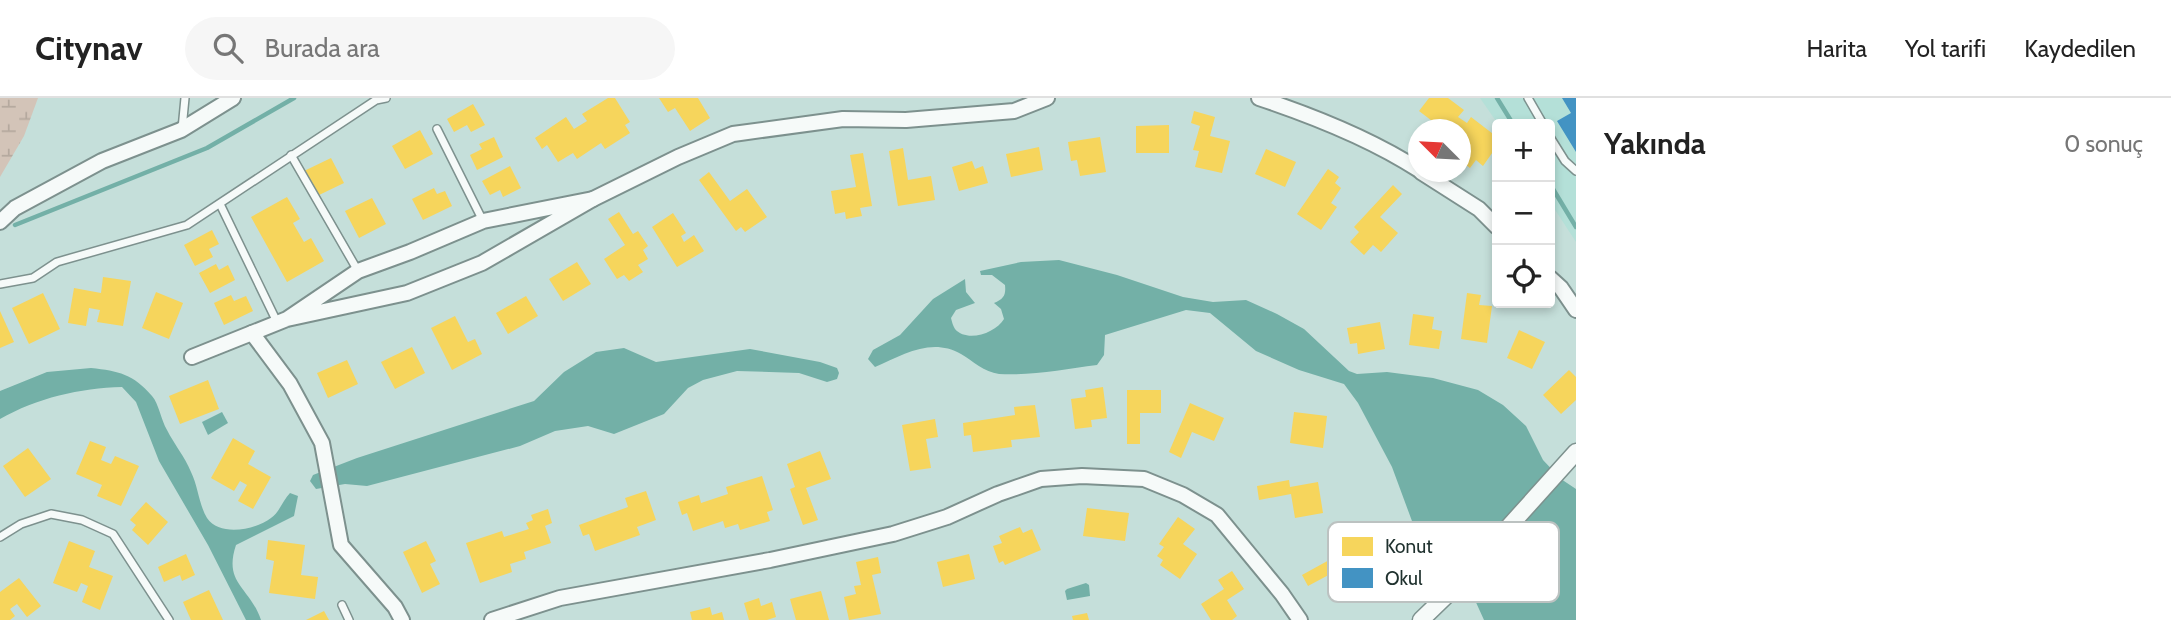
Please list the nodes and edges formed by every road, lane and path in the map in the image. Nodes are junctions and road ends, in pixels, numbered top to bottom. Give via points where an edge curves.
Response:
1 (185, 98) edge
2 (233, 98) edge
3 (386, 98) edge
4 (1047, 98) edge
5 (1259, 98) edge
6 (1528, 98) edge
7 (1540, 119) edge
8 (437, 129) dead end
9 (181, 130) junction
10 (1555, 145) edge
11 (291, 155) junction
12 (1408, 163) edge
13 (1576, 171) edge
14 (1437, 182) edge
15 (593, 199) junction
16 (220, 204) junction
17 (482, 221) junction
18 (0, 222) edge
19 (1492, 222) edge
20 (358, 271) junction
21 (0, 284) edge
22 (1555, 284) edge
23 (1576, 310) edge
24 (282, 321) junction
25 (252, 333) junction
26 (192, 357) dead end
27 (1576, 452) edge
28 (1513, 522) edge
29 (0, 537) edge
30 (1440, 602) edge
31 (342, 605) dead end
32 (169, 620) edge
33 (349, 620) edge
34 (402, 620) edge
35 (492, 620) edge
36 (1300, 620) edge
37 (1421, 620) edge

1 - 9 lane
2 - 9 street
3 - 11 lane
4 - 15 street via 1014,111 906,120 843,119 733,134
5 - 12 street
6 - 7 lane
8 - 17 lane
9 - 18 street via 102,161 15,208
10 - 13 lane
11 - 16 lane
11 - 20 lane
14 - 19 street
15 - 17 street
15 - 24 street via 482,263 407,293
16 - 21 lane via 187,225 57,262 33,278
16 - 24 lane
17 - 20 street
20 - 24 street
22 - 23 street
24 - 25 street
25 - 26 street
25 - 34 street via 290,384 322,443 341,545
27 - 28 street
29 - 32 lane via 51,514 82,520 113,534
30 - 37 street
31 - 33 lane
35 - 36 street via 560,598 892,534 1041,480 1082,476 1144,479 1217,514

